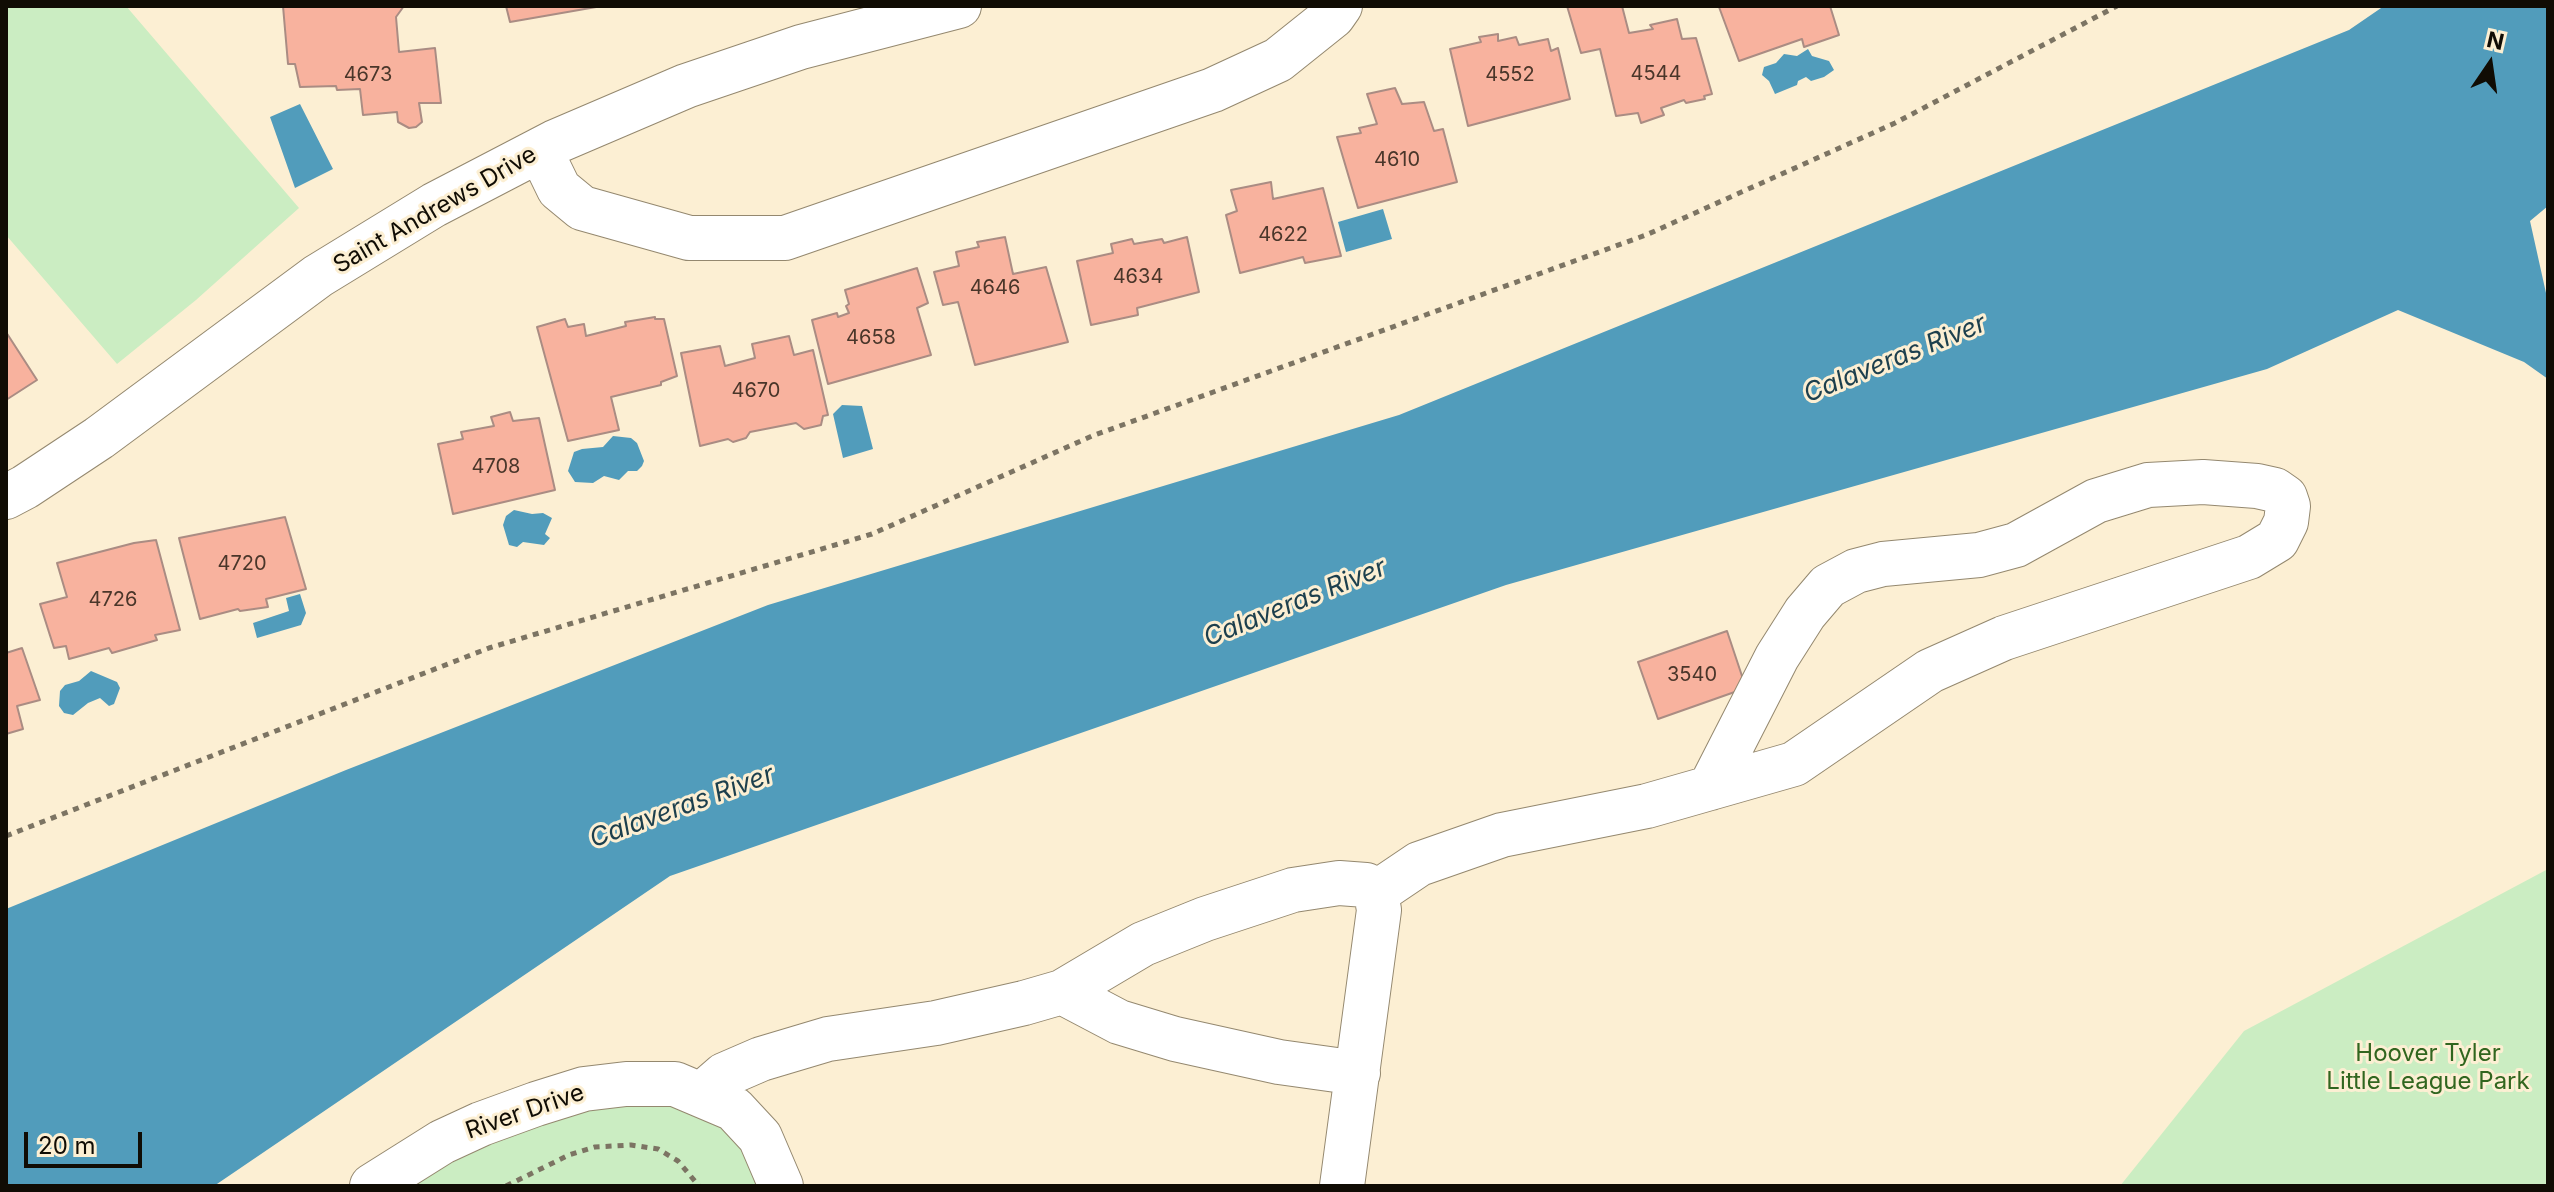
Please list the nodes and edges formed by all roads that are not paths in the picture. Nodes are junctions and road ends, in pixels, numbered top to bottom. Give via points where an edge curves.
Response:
1 (959, 6) edge
2 (1340, 6) edge
3 (540, 150) junction
4 (6, 497) edge
5 (1710, 788) junction
6 (1376, 893) junction
7 (1062, 992) junction
8 (1358, 1073) junction
9 (718, 1102) junction
10 (372, 1186) edge
11 (781, 1186) edge
12 (1342, 1186) edge

1 - 3 street, Saint Andrews Drive via 801,47 686,86
2 - 3 street via 1278,60 1213,90 785,238 689,238 582,208 559,189
3 - 4 street, Saint Andrews Drive via 434,205 318,276 99,438
5 - 5 street via 1794,764 1930,671 2004,638 2249,557 2277,540 2286,522 2285,497 2257,486 2148,485 2096,501 2016,545 1856,571 1828,586 1805,613
5 - 6 street via 1502,835 1419,864
6 - 7 street via 1366,885 1339,883 1293,890 1143,944
6 - 8 street via 1379,910
7 - 8 street via 1119,1022 1175,1039
7 - 9 street via 936,1023 828,1039 761,1059 724,1075
8 - 12 street
9 - 10 street, River Drive via 675,1084 584,1089 481,1124
9 - 11 street via 760,1137

